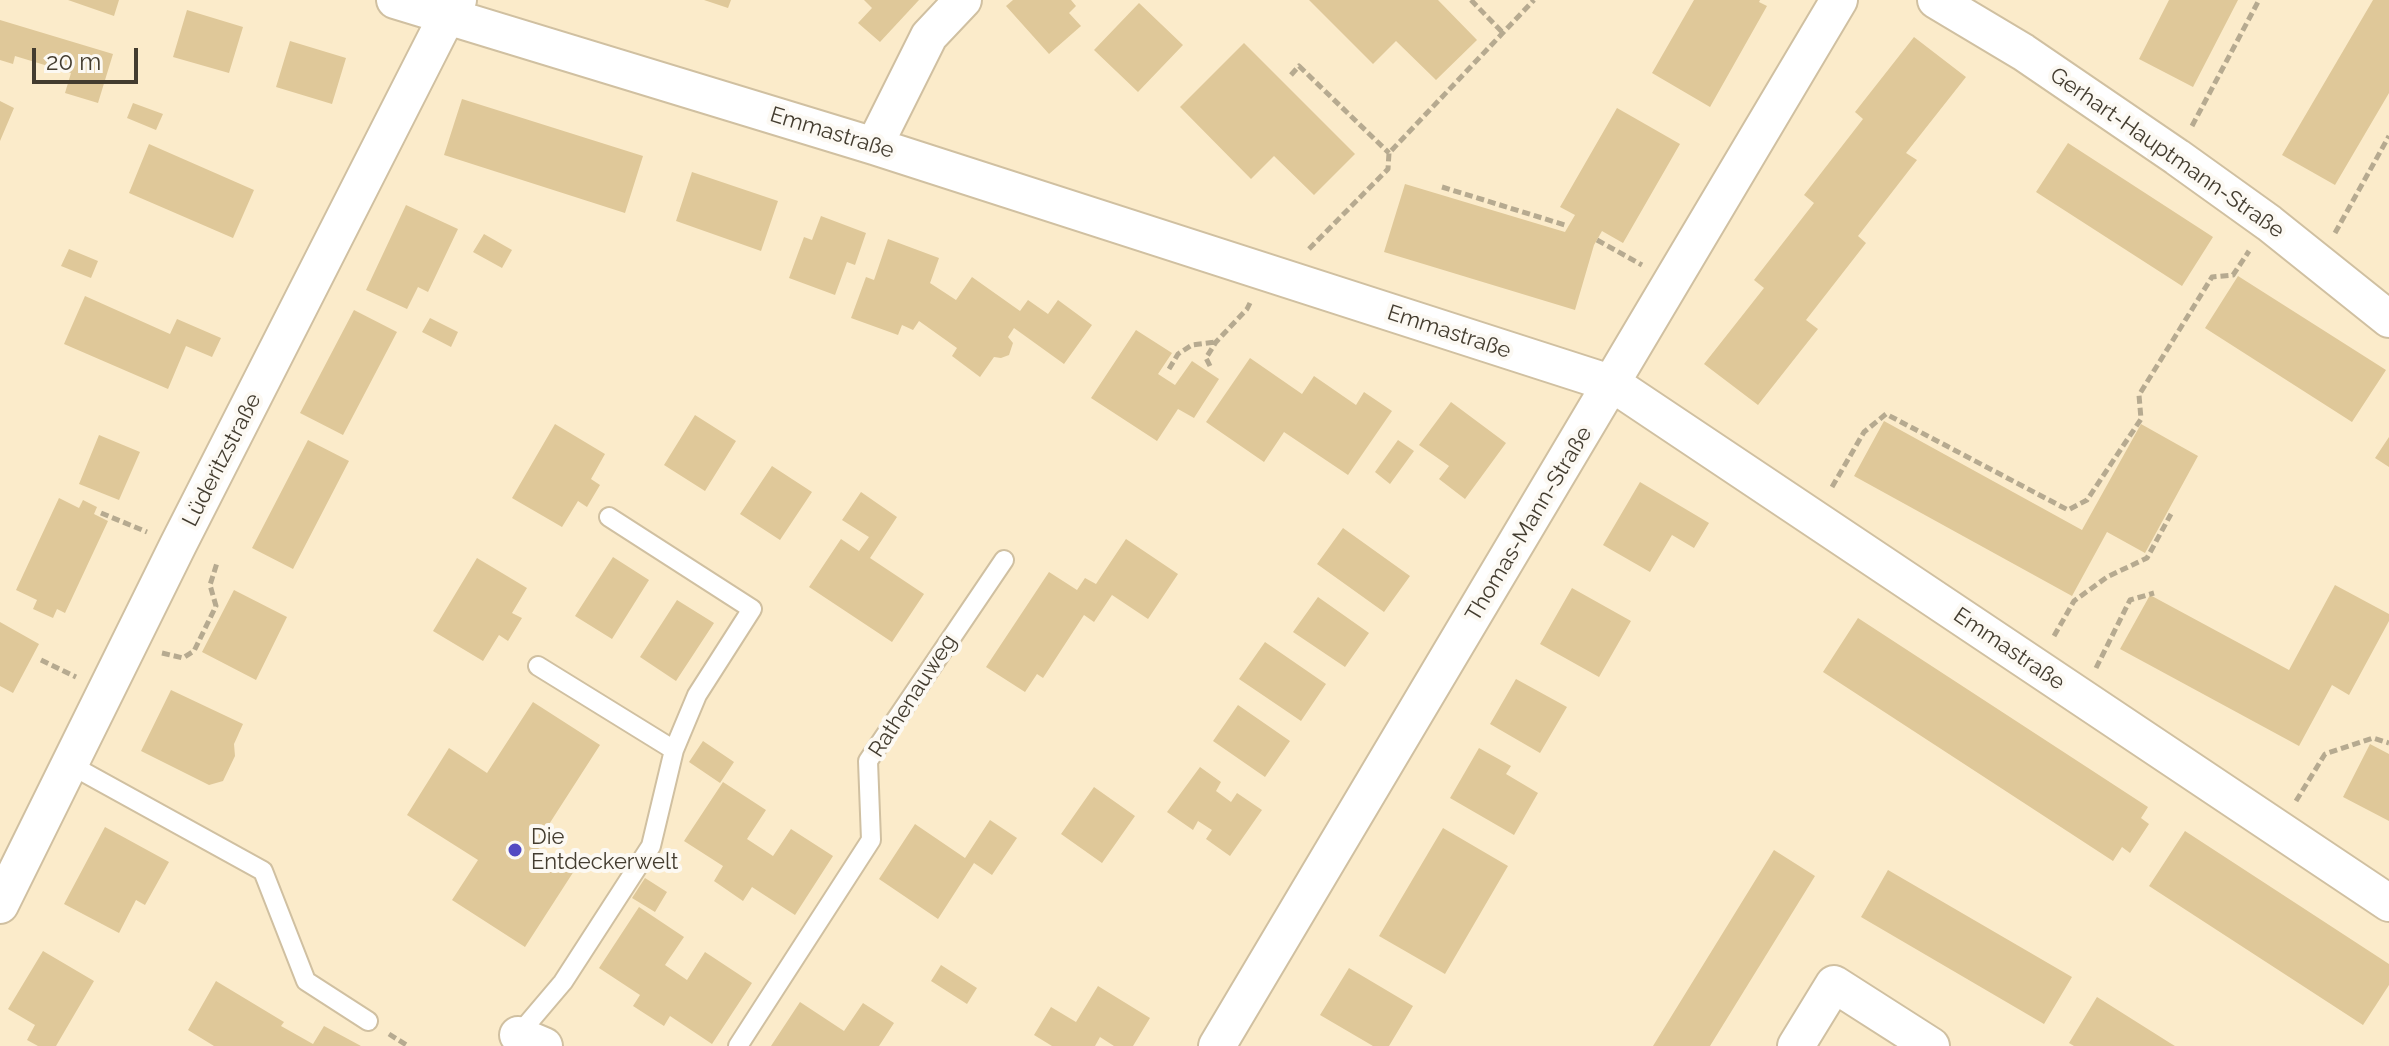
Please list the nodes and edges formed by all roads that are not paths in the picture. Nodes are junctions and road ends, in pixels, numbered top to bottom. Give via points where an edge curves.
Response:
1 (395, 0) edge
2 (963, 0) edge
3 (1839, 0) edge
4 (1936, 0) edge
5 (453, 8) edge
6 (874, 146) junction
7 (2389, 319) edge
8 (1613, 384) junction
9 (609, 517) dead end
10 (1004, 560) dead end
11 (538, 666) dead end
12 (674, 750) junction
13 (69, 764) junction
14 (2389, 903) edge
15 (0, 905) edge
16 (368, 1021) dead end
17 (531, 1040) edge
18 (738, 1046) edge
19 (1217, 1046) edge
20 (1796, 1046) edge
21 (1931, 1046) edge

1 - 5 street, Emmastraße
2 - 6 street via 929,36
3 - 8 street, Thomas-Mann-Straße
4 - 7 street, Gerhart-Hauptmann-Straße via 2177,157
5 - 6 street, Emmastraße
5 - 13 street, Lüderitzstraße
6 - 8 street, Emmastraße
8 - 14 street, Emmastraße
8 - 19 street, Thomas-Mann-Straße
9 - 12 lane via 752,609 697,695
10 - 18 lane, Rathenauweg via 868,761 871,840
11 - 12 lane
12 - 17 lane via 651,846
13 - 15 street, Lüderitzstraße
13 - 16 lane via 263,871 306,981
20 - 21 street via 1834,984

